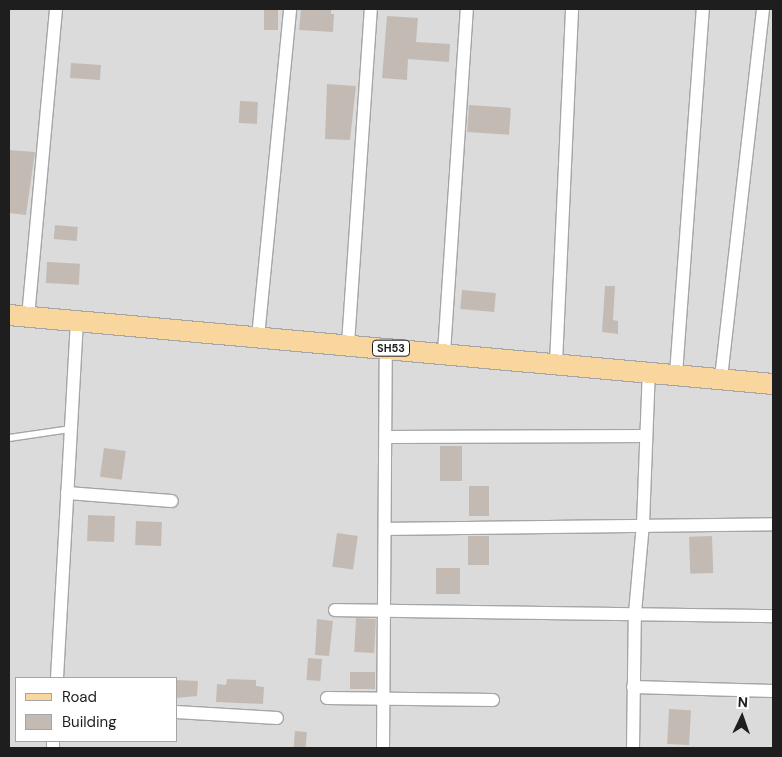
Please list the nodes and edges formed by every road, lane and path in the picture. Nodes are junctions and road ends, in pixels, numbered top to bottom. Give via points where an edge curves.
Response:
1 (56, 9) edge
2 (290, 9) edge
3 (371, 9) edge
4 (467, 9) edge
5 (572, 9) edge
6 (703, 9) edge
7 (763, 9) edge
8 (18, 316) edge
9 (77, 321) junction
10 (258, 337) junction
11 (348, 344) junction
12 (386, 348) junction
13 (444, 353) junction
14 (556, 363) junction
15 (649, 371) junction
16 (676, 374) junction
17 (721, 378) junction
18 (773, 384) edge
19 (71, 429) junction
20 (646, 436) junction
21 (386, 437) junction
22 (9, 438) edge
23 (67, 493) junction
24 (172, 501) dead end
25 (643, 524) junction
26 (773, 524) edge
27 (386, 529) junction
28 (335, 610) dead end
29 (384, 611) junction
30 (635, 613) junction
31 (773, 616) edge
32 (56, 677) edge
33 (633, 687) junction
34 (773, 691) edge
35 (384, 697) junction
36 (327, 698) dead end
37 (493, 700) dead end
38 (178, 712) edge
39 (277, 718) dead end
40 (383, 748) edge
41 (633, 748) edge

1 - 8 street
2 - 10 street
3 - 11 street
4 - 13 street
5 - 14 street
6 - 16 street
7 - 17 street
8 - 9 main road, SH53
9 - 10 main road, SH53
9 - 19 street
10 - 11 main road, SH53
11 - 12 main road, SH53
12 - 13 main road, SH53
12 - 21 street
13 - 14 main road, SH53
14 - 15 main road, SH53
15 - 16 main road, SH53
15 - 20 street
16 - 17 main road, SH53
17 - 18 main road, SH53
19 - 22 lane
19 - 23 street
20 - 21 street
20 - 25 street
21 - 27 street
23 - 24 street
23 - 32 street
25 - 26 street
25 - 27 street
25 - 30 street
27 - 29 street
28 - 29 street
29 - 30 street
29 - 35 street
30 - 31 street
30 - 33 street
33 - 34 street
33 - 41 street
35 - 36 street
35 - 37 street
35 - 40 street
38 - 39 street

